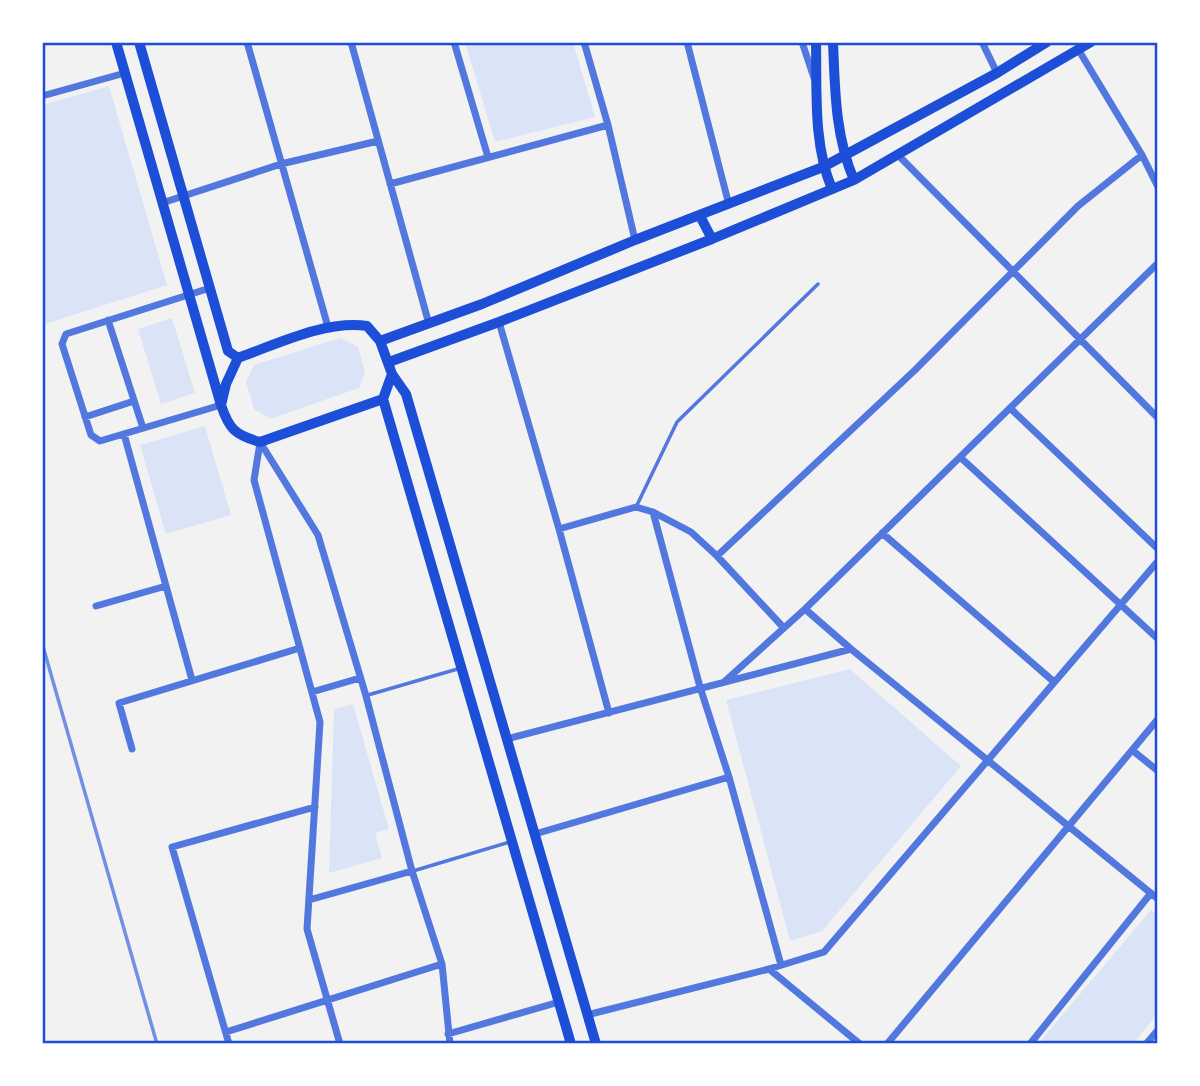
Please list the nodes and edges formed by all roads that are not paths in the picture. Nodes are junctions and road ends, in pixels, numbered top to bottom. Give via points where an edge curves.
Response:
1 (116, 42) edge
2 (139, 42) edge
3 (247, 42) edge
4 (351, 42) edge
5 (454, 42) edge
6 (584, 42) edge
7 (687, 42) edge
8 (802, 42) edge
9 (816, 42) edge
10 (833, 42) edge
11 (982, 42) edge
12 (1047, 42) edge
13 (1091, 42) edge
14 (1078, 48) junction
15 (125, 73) junction
16 (997, 73) junction
17 (817, 86) junction
18 (42, 96) edge
19 (608, 125) junction
20 (378, 141) junction
21 (898, 155) junction
22 (1142, 155) junction
23 (843, 156) junction
24 (488, 157) junction
25 (281, 164) junction
26 (823, 167) junction
27 (1154, 171) edge
28 (854, 180) junction
29 (390, 184) junction
30 (1158, 187) edge
31 (832, 189) junction
32 (183, 196) junction
33 (162, 203) junction
34 (729, 205) junction
35 (700, 216) junction
36 (712, 239) junction
37 (635, 240) junction
38 (617, 248) junction
39 (1158, 262) edge
40 (627, 271) junction
41 (1015, 272) junction
42 (818, 284) dead end
43 (210, 288) junction
44 (188, 295) junction
45 (108, 320) junction
46 (499, 322) junction
47 (429, 324) junction
48 (328, 327) junction
49 (1081, 339) junction
50 (380, 341) junction
51 (238, 358) junction
52 (389, 362) junction
53 (392, 374) junction
54 (383, 399) junction
55 (134, 401) junction
56 (222, 405) junction
57 (1010, 408) junction
58 (85, 417) junction
59 (1158, 418) edge
60 (143, 428) junction
61 (124, 434) junction
62 (260, 442) junction
63 (960, 457) junction
64 (636, 507) junction
65 (653, 512) junction
66 (559, 529) junction
67 (882, 533) junction
68 (1158, 549) edge
69 (716, 556) junction
70 (1158, 561) edge
71 (166, 586) junction
72 (1120, 603) junction
73 (96, 606) dead end
74 (805, 609) junction
75 (783, 627) junction
76 (1158, 639) edge
77 (300, 648) junction
78 (851, 649) junction
79 (462, 667) junction
80 (360, 678) junction
81 (192, 680) junction
82 (1053, 681) junction
83 (724, 682) junction
84 (700, 687) junction
85 (312, 692) junction
86 (366, 696) junction
87 (609, 713) junction
88 (1158, 719) edge
89 (507, 739) junction
90 (132, 749) dead end
91 (1132, 750) junction
92 (989, 760) junction
93 (1158, 771) edge
94 (729, 776) junction
95 (315, 807) junction
96 (1069, 825) junction
97 (535, 834) junction
98 (512, 842) junction
99 (412, 871) junction
100 (1151, 892) junction
101 (1158, 899) edge
102 (309, 900) junction
103 (442, 964) junction
104 (781, 965) junction
105 (769, 969) junction
106 (328, 1001) junction
107 (559, 1002) junction
108 (587, 1015) junction
109 (1158, 1030) edge
110 (226, 1032) junction
111 (448, 1034) junction
112 (229, 1044) edge
113 (340, 1044) edge
114 (450, 1044) edge
115 (571, 1044) edge
116 (596, 1044) edge
117 (860, 1044) edge
118 (887, 1044) edge
119 (1030, 1044) edge
120 (1146, 1044) edge

1 - 15 main road
2 - 32 main road
3 - 25 street
4 - 20 street
5 - 24 street
6 - 19 street
7 - 34 street
8 - 17 street
9 - 17 main road
10 - 23 main road
11 - 16 street
12 - 16 main road
13 - 14 main road
14 - 21 main road
14 - 22 street
15 - 18 street
15 - 33 main road
16 - 23 main road
17 - 26 main road
19 - 24 street
19 - 37 street
20 - 25 street
20 - 29 street
21 - 28 main road
21 - 41 street
22 - 27 street
22 - 41 street via 1078,206
23 - 26 main road
23 - 28 main road
24 - 29 street
25 - 32 street
25 - 48 street
26 - 31 main road
26 - 34 main road
27 - 30 street
28 - 31 main road
29 - 47 street
31 - 36 main road
32 - 33 street
32 - 43 main road
33 - 44 main road
34 - 35 main road
35 - 36 main road
35 - 37 main road
36 - 40 main road
37 - 38 main road
38 - 40 main road
38 - 47 main road
39 - 49 street
40 - 46 main road
41 - 49 street
41 - 69 street
42 - 64 lane via 677,422
43 - 44 street
43 - 51 main road via 228,351
44 - 45 street
44 - 56 main road
45 - 55 street
45 - 58 street via 66,334 62,344
46 - 52 main road
46 - 66 street
47 - 50 main road
48 - 50 main road via 367,326
48 - 51 main road
49 - 57 street
49 - 59 street
50 - 52 main road
51 - 56 main road
52 - 53 main road
53 - 54 main road
53 - 89 main road via 407,394
54 - 62 main road
54 - 79 main road
55 - 58 street
55 - 60 street
56 - 60 street
56 - 62 main road via 227,423 240,436
57 - 63 street
57 - 68 street
58 - 61 street via 91,435 100,441
60 - 61 street
61 - 71 street
62 - 77 street via 254,480
62 - 80 street via 318,535
63 - 67 street
63 - 72 street
64 - 65 street
64 - 66 street
65 - 69 street via 691,532
65 - 84 street
66 - 87 street
67 - 74 street
67 - 82 street
69 - 75 street
70 - 72 street
71 - 73 street
71 - 81 street
72 - 76 street
72 - 82 street
74 - 75 street
74 - 78 street
75 - 83 street
77 - 81 street
77 - 85 street
78 - 83 street
78 - 92 street
79 - 86 lane
79 - 98 main road
80 - 85 street
80 - 86 street
81 - 90 street via 118,703
82 - 92 street
83 - 84 street
84 - 87 street
84 - 94 street
85 - 95 street via 320,722
86 - 99 street
87 - 89 street
88 - 91 street
89 - 97 main road
91 - 93 street
91 - 96 street
92 - 96 street
92 - 104 street via 824,952
94 - 97 street
94 - 104 street
95 - 102 street
95 - 110 street via 172,847
96 - 100 street
96 - 118 street
97 - 108 main road
98 - 99 lane
98 - 107 main road
99 - 102 street
99 - 103 street
100 - 101 street
100 - 119 street
102 - 106 street via 307,929
103 - 106 street
103 - 111 street
104 - 105 street
105 - 108 street
105 - 117 street
106 - 110 street
106 - 113 street
107 - 111 street
107 - 115 main road
108 - 116 main road
109 - 120 street
110 - 112 street
111 - 114 street

